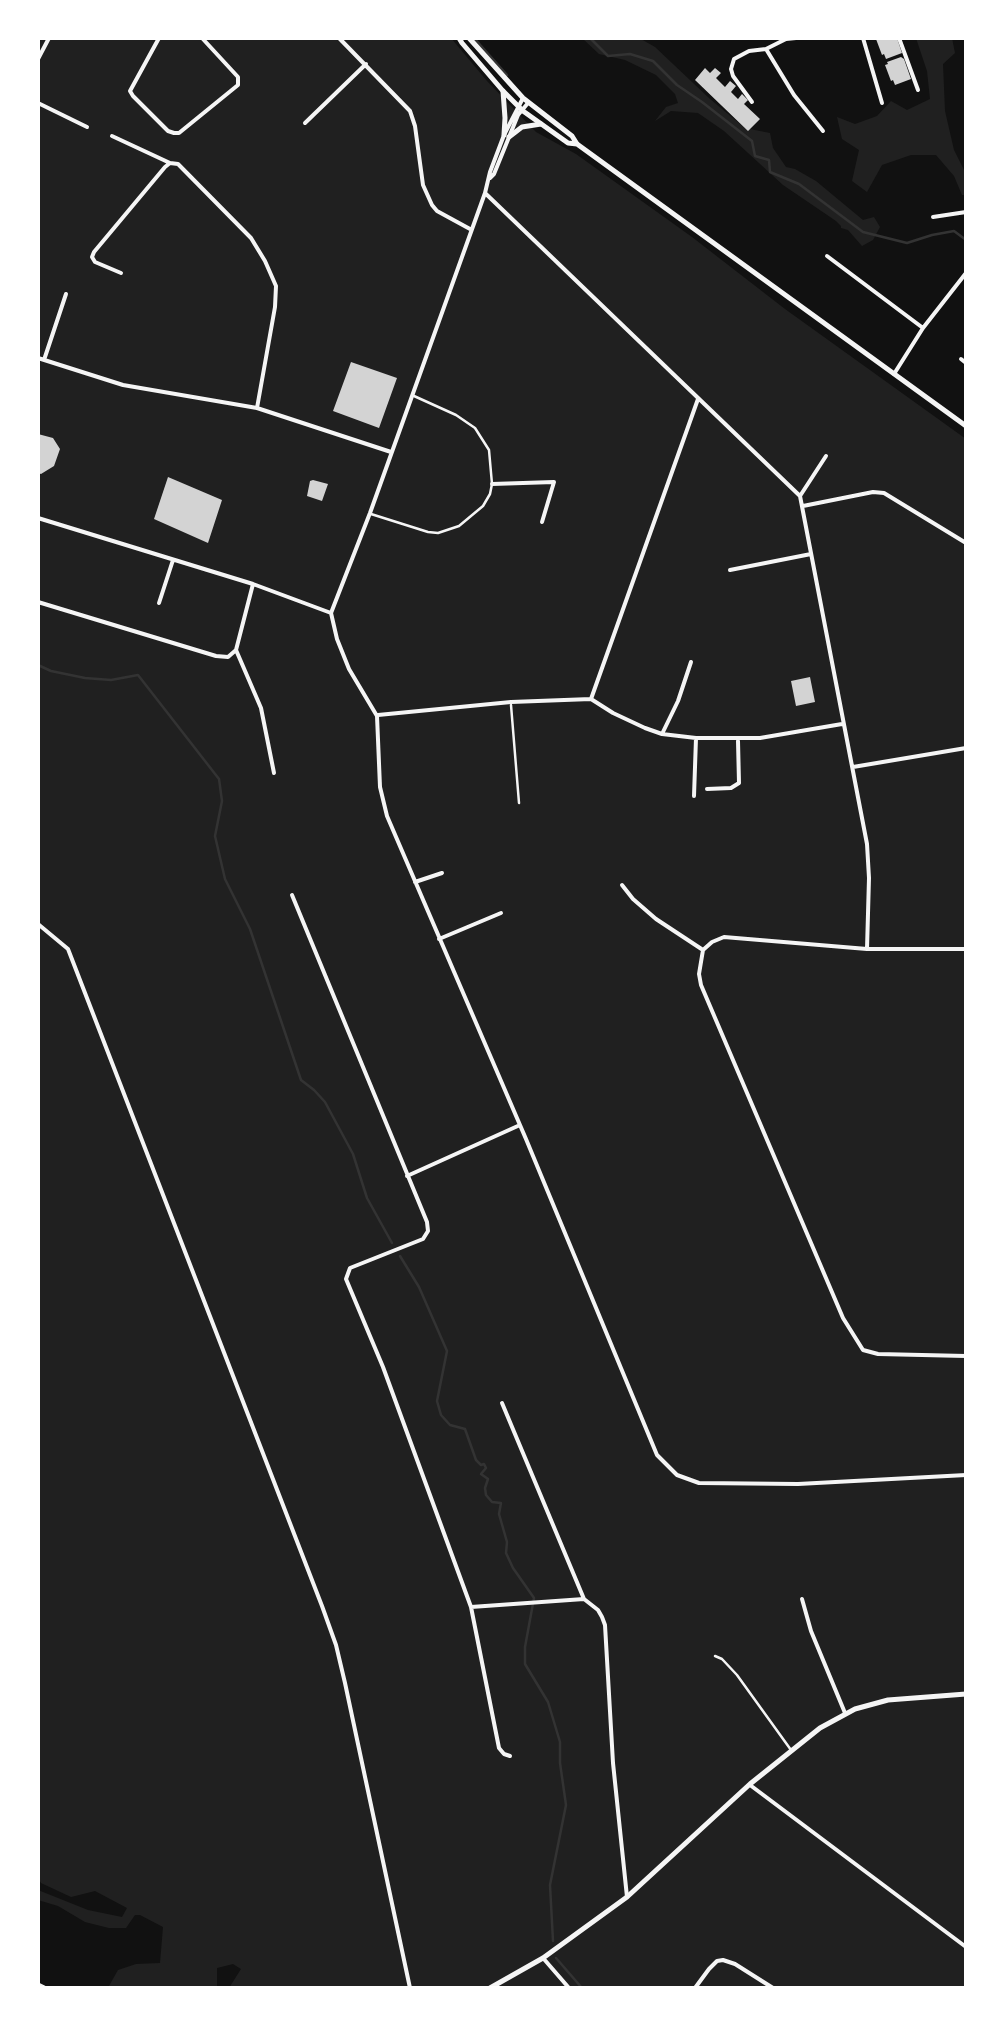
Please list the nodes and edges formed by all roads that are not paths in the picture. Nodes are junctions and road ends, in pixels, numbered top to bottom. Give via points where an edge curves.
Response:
1 (48, 38) edge
2 (159, 38) edge
3 (202, 38) edge
4 (339, 38) edge
5 (459, 38) edge
6 (469, 38) edge
7 (796, 38) edge
8 (863, 38) edge
9 (899, 38) edge
10 (766, 49) junction
11 (38, 59) edge
12 (366, 64) junction
13 (918, 90) dead end
14 (503, 91) junction
15 (526, 100) junction
16 (752, 102) dead end
17 (38, 103) edge
18 (882, 103) dead end
19 (520, 108) junction
20 (305, 123) dead end
21 (542, 124) junction
22 (87, 126) dead end
23 (822, 131) dead end
24 (112, 136) dead end
25 (506, 136) junction
26 (578, 144) junction
27 (170, 164) junction
28 (486, 193) junction
29 (966, 212) edge
30 (933, 218) dead end
31 (471, 230) junction
32 (827, 256) dead end
33 (121, 273) dead end
34 (966, 273) edge
35 (66, 294) dead end
36 (923, 328) junction
37 (41, 359) edge
38 (894, 374) junction
39 (411, 395) junction
40 (698, 399) junction
41 (257, 408) junction
42 (966, 426) edge
43 (390, 452) junction
44 (826, 456) dead end
45 (492, 484) junction
46 (800, 496) junction
47 (804, 506) junction
48 (370, 513) junction
49 (38, 518) edge
50 (542, 522) dead end
51 (966, 543) edge
52 (811, 554) junction
53 (173, 560) junction
54 (730, 570) dead end
55 (253, 584) junction
56 (38, 602) edge
57 (158, 603) dead end
58 (330, 612) junction
59 (236, 650) junction
60 (691, 662) dead end
61 (591, 698) junction
62 (511, 702) junction
63 (376, 716) junction
64 (842, 724) junction
65 (662, 734) junction
66 (696, 738) junction
67 (738, 738) junction
68 (966, 748) edge
69 (852, 767) junction
70 (274, 773) dead end
71 (708, 789) dead end
72 (694, 796) dead end
73 (519, 803) dead end
74 (442, 872) dead end
75 (415, 882) junction
76 (622, 886) dead end
77 (292, 895) dead end
78 (501, 913) dead end
79 (38, 924) edge
80 (439, 938) junction
81 (867, 949) junction
82 (966, 949) edge
83 (704, 950) junction
84 (520, 1125) junction
85 (407, 1176) junction
86 (966, 1356) edge
87 (966, 1365) edge
88 (502, 1403) dead end
89 (966, 1475) edge
90 (802, 1598) dead end
91 (584, 1600) junction
92 (471, 1607) junction
93 (715, 1656) dead end
94 (966, 1694) edge
95 (846, 1713) junction
96 (792, 1751) junction
97 (510, 1756) dead end
98 (750, 1784) junction
99 (626, 1897) junction
100 (966, 1947) edge
101 (543, 1958) junction
102 (38, 1985) edge
103 (44, 1988) edge
104 (410, 1988) edge
105 (490, 1988) edge
106 (570, 1988) edge
107 (695, 1988) edge
108 (774, 1988) edge

1 - 11 street
2 - 3 street via 130,91 174,134 238,85 238,76
4 - 12 street
5 - 14 main road
6 - 15 main road
7 - 10 street
8 - 18 street
9 - 13 street
10 - 16 street via 748,51 731,69
10 - 23 street
12 - 20 street
12 - 31 street via 414,119 432,204
14 - 19 main road
14 - 25 main road
15 - 19 street
15 - 26 main road
17 - 22 street
19 - 21 main road
19 - 25 street
21 - 25 main road
21 - 26 main road
24 - 27 street
25 - 28 street
26 - 38 main road
27 - 33 street via 94,252 95,262
27 - 41 street via 181,166 250,238 276,286
28 - 31 street
28 - 40 street
29 - 30 street
31 - 39 street
32 - 36 street
34 - 36 street
35 - 37 street
36 - 38 street
37 - 41 street via 123,385
38 - 42 main road
39 - 43 street
39 - 45 lane via 476,428 489,450
40 - 46 street
40 - 61 street
41 - 43 street
43 - 48 street
44 - 46 street
45 - 48 lane via 483,506 459,526 438,532
45 - 50 street via 554,482
46 - 47 street
47 - 51 street via 884,493
47 - 52 street
48 - 58 street
49 - 53 street
52 - 54 street
52 - 64 street
53 - 55 street
53 - 57 street
55 - 58 street
55 - 59 street
56 - 59 street via 216,656
58 - 63 street via 349,668
59 - 70 street via 260,708
60 - 65 street
61 - 62 street
61 - 65 street
62 - 63 street
62 - 73 lane
63 - 75 street via 382,803
64 - 67 street
64 - 69 street
65 - 66 street
66 - 67 street
66 - 72 street
67 - 71 street via 739,782
68 - 69 street
69 - 81 street via 868,861
74 - 75 street
75 - 80 street
76 - 83 street via 656,919
77 - 85 street
78 - 80 street
79 - 104 street via 68,949 327,1619
80 - 84 street
81 - 82 street
81 - 83 street via 724,937
83 - 86 street via 701,986 843,1318 863,1350
84 - 85 street
84 - 89 street via 652,1442 677,1475 710,1484 798,1484
85 - 92 street via 426,1235 350,1268 346,1279
86 - 87 street
88 - 91 street
90 - 95 street
91 - 92 street
91 - 99 street via 605,1625
92 - 97 street via 499,1748
93 - 96 lane via 738,1674
94 - 95 main road via 891,1700
95 - 96 main road
96 - 98 main road
98 - 99 main road
98 - 100 street
99 - 101 main road
101 - 105 main road
101 - 106 street
102 - 103 main road
107 - 108 street via 722,1960

